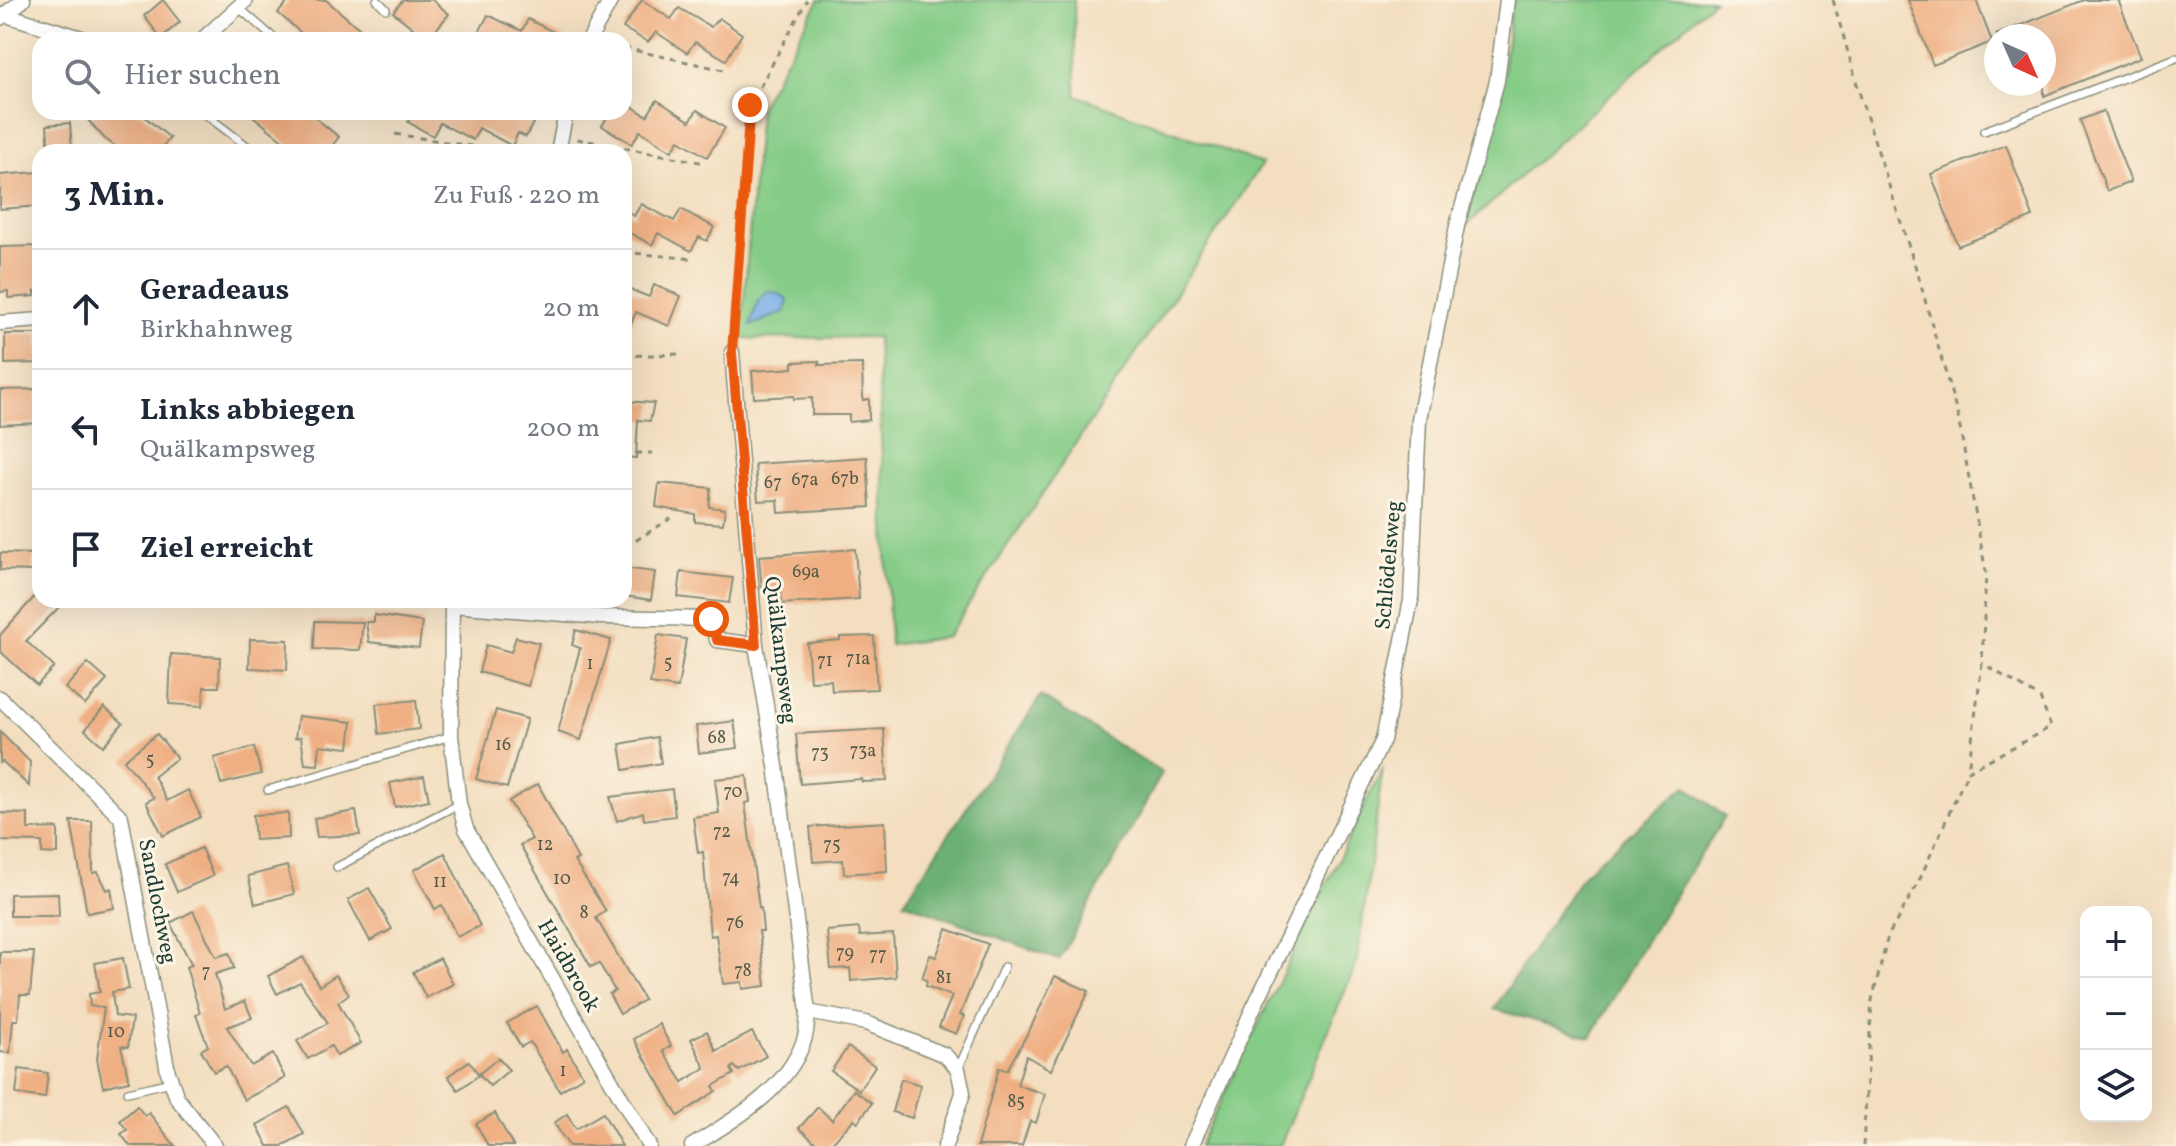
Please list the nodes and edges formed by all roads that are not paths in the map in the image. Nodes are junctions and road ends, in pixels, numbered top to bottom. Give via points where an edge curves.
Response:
1 (23, 0) edge
2 (377, 0) edge
3 (611, 0) edge
4 (1507, 0) edge
5 (242, 3) edge
6 (386, 9) dead end
7 (3, 16) edge
8 (60, 32) edge
9 (211, 32) edge
10 (269, 32) edge
11 (593, 32) edge
12 (2176, 58) edge
13 (213, 120) edge
14 (564, 120) edge
15 (1984, 131) dead end
16 (244, 144) edge
17 (560, 144) edge
18 (32, 321) edge
19 (0, 323) edge
20 (732, 352) road end
21 (452, 608) edge
22 (512, 608) edge
23 (756, 645) junction
24 (0, 698) edge
25 (451, 736) junction
26 (268, 790) dead end
27 (459, 804) junction
28 (337, 867) dead end
29 (1004, 967) dead end
30 (808, 1012) junction
31 (958, 1069) junction
32 (171, 1082) junction
33 (128, 1092) dead end
34 (215, 1146) edge
35 (649, 1146) edge
36 (692, 1146) edge
37 (945, 1146) edge
38 (1191, 1146) edge

1 - 7 street
2 - 6 lane
3 - 11 street
4 - 38 street, Schlödelsweg via 1497,81 1457,226 1419,419 1411,600 1383,740
5 - 9 street
5 - 10 lane
7 - 8 street
12 - 15 lane
13 - 16 lane
14 - 17 street
18 - 19 street
20 - 23 street, Quälkampsweg
21 - 25 street, Haidbrook
22 - 23 street via 601,617 711,619 717,640
23 - 30 street, Quälkampsweg
24 - 32 street, Sandlochweg via 121,817
25 - 26 lane
25 - 27 street, Haidbrook
27 - 28 lane
27 - 35 street, Haidbrook via 466,829
29 - 31 lane
30 - 31 street via 866,1023 945,1055
30 - 36 street via 803,1043 784,1076 750,1108
31 - 37 street via 963,1093
32 - 33 lane
32 - 34 street, Sandlochweg via 177,1098

